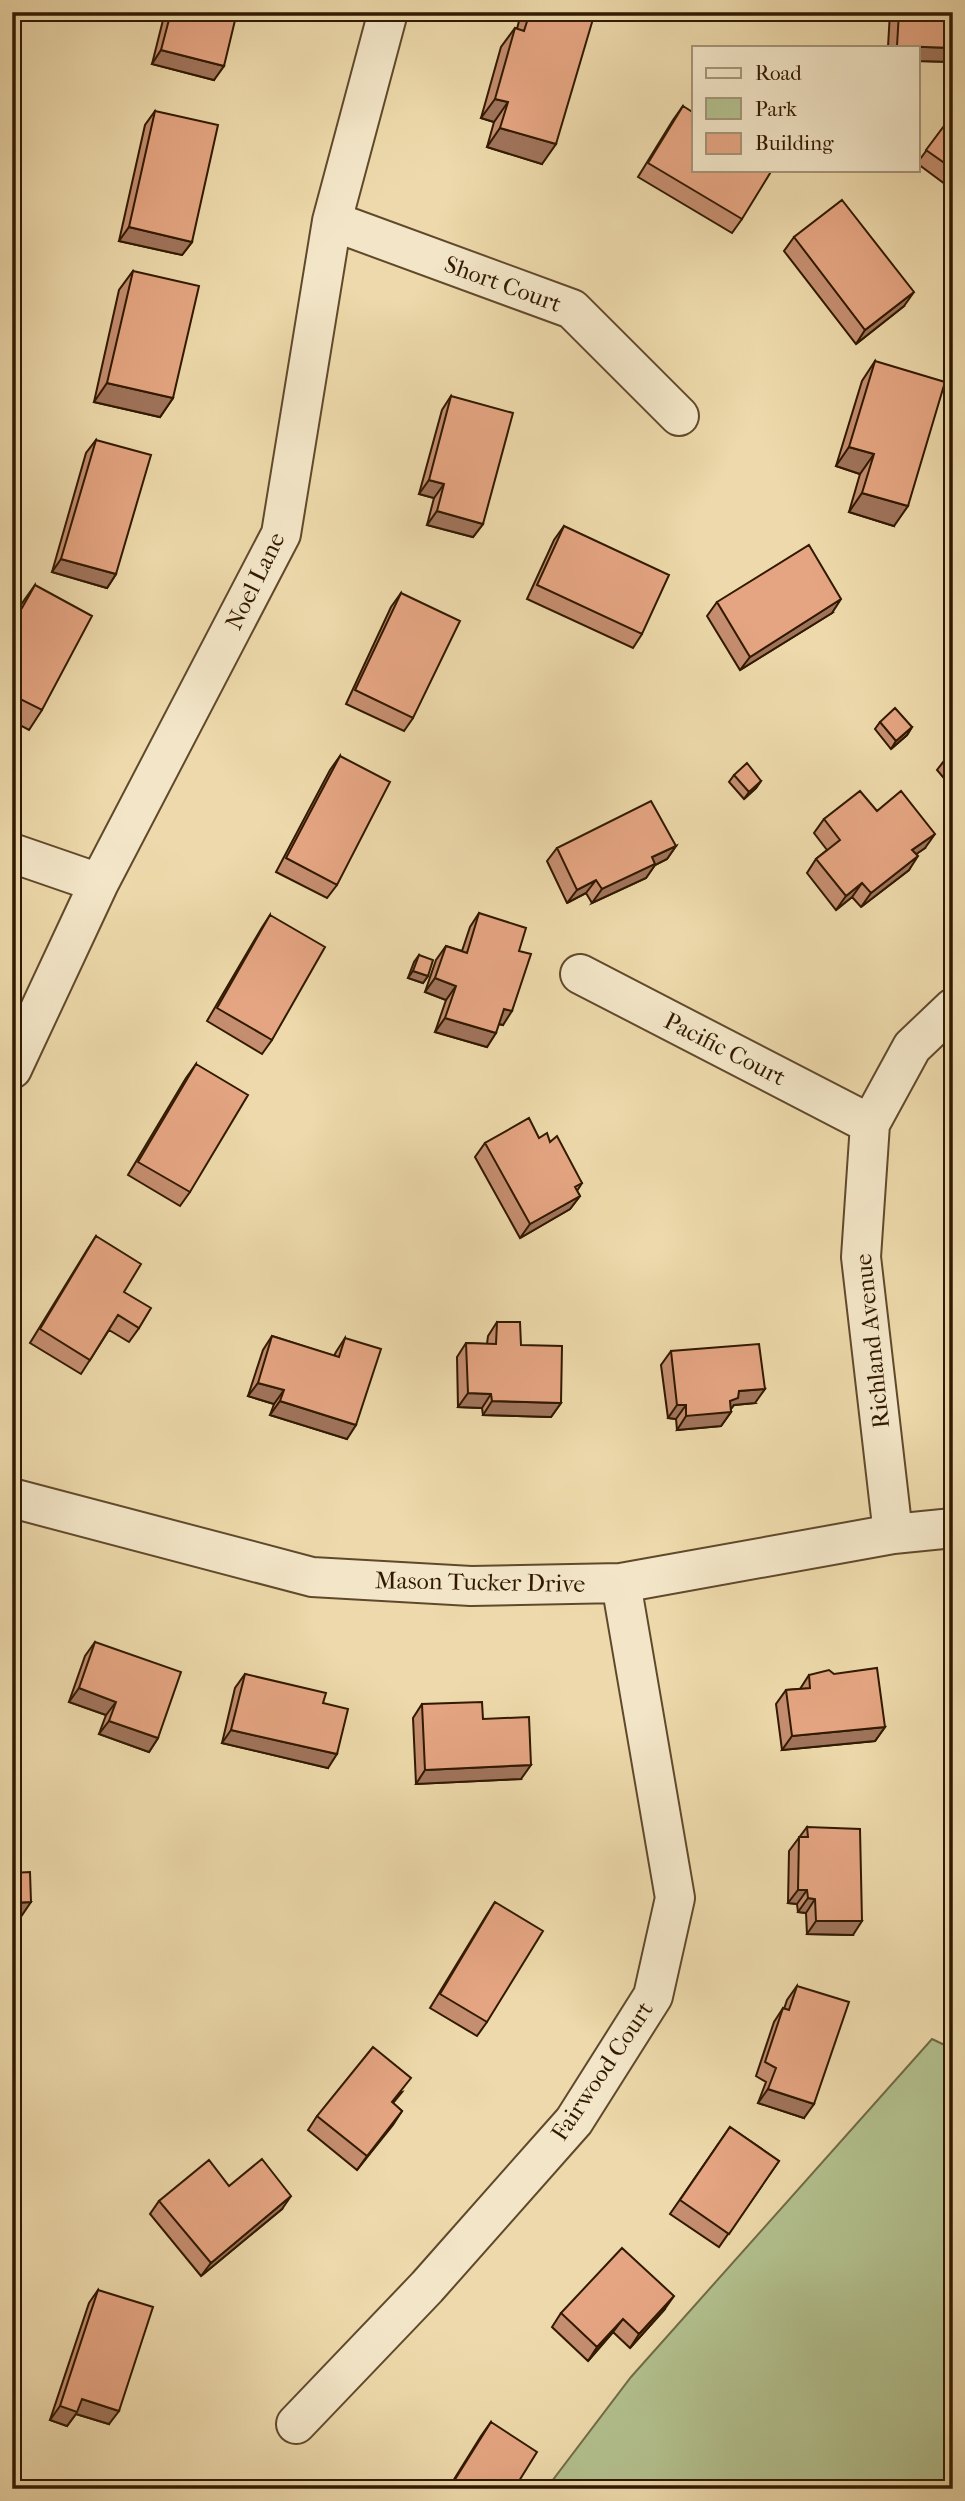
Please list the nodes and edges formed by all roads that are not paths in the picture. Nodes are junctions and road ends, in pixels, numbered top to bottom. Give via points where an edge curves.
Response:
1 (388, 12) edge
2 (331, 221) junction
3 (679, 416) dead end
4 (12, 853) edge
5 (99, 883) junction
6 (580, 974) dead end
7 (953, 1008) edge
8 (12, 1069) edge
9 (870, 1124) junction
10 (12, 1498) edge
11 (953, 1528) edge
12 (892, 1534) junction
13 (621, 1583) junction
14 (296, 2424) dead end

1 - 2 street, Noel Lane
2 - 3 street, Short Court via 572,309
2 - 5 street, Noel Lane via 281,534
4 - 5 street
5 - 8 street, Noel Lane
6 - 9 street, Pacific Court
7 - 9 street, Richland Avenue via 912,1047
9 - 12 street, Richland Avenue via 861,1257
10 - 13 street, Mason Tucker Drive via 312,1577 471,1586
11 - 12 street, Mason Tucker Drive
12 - 13 street, Mason Tucker Drive
13 - 14 street, Fairwood Court via 675,1898 653,1996 574,2121

